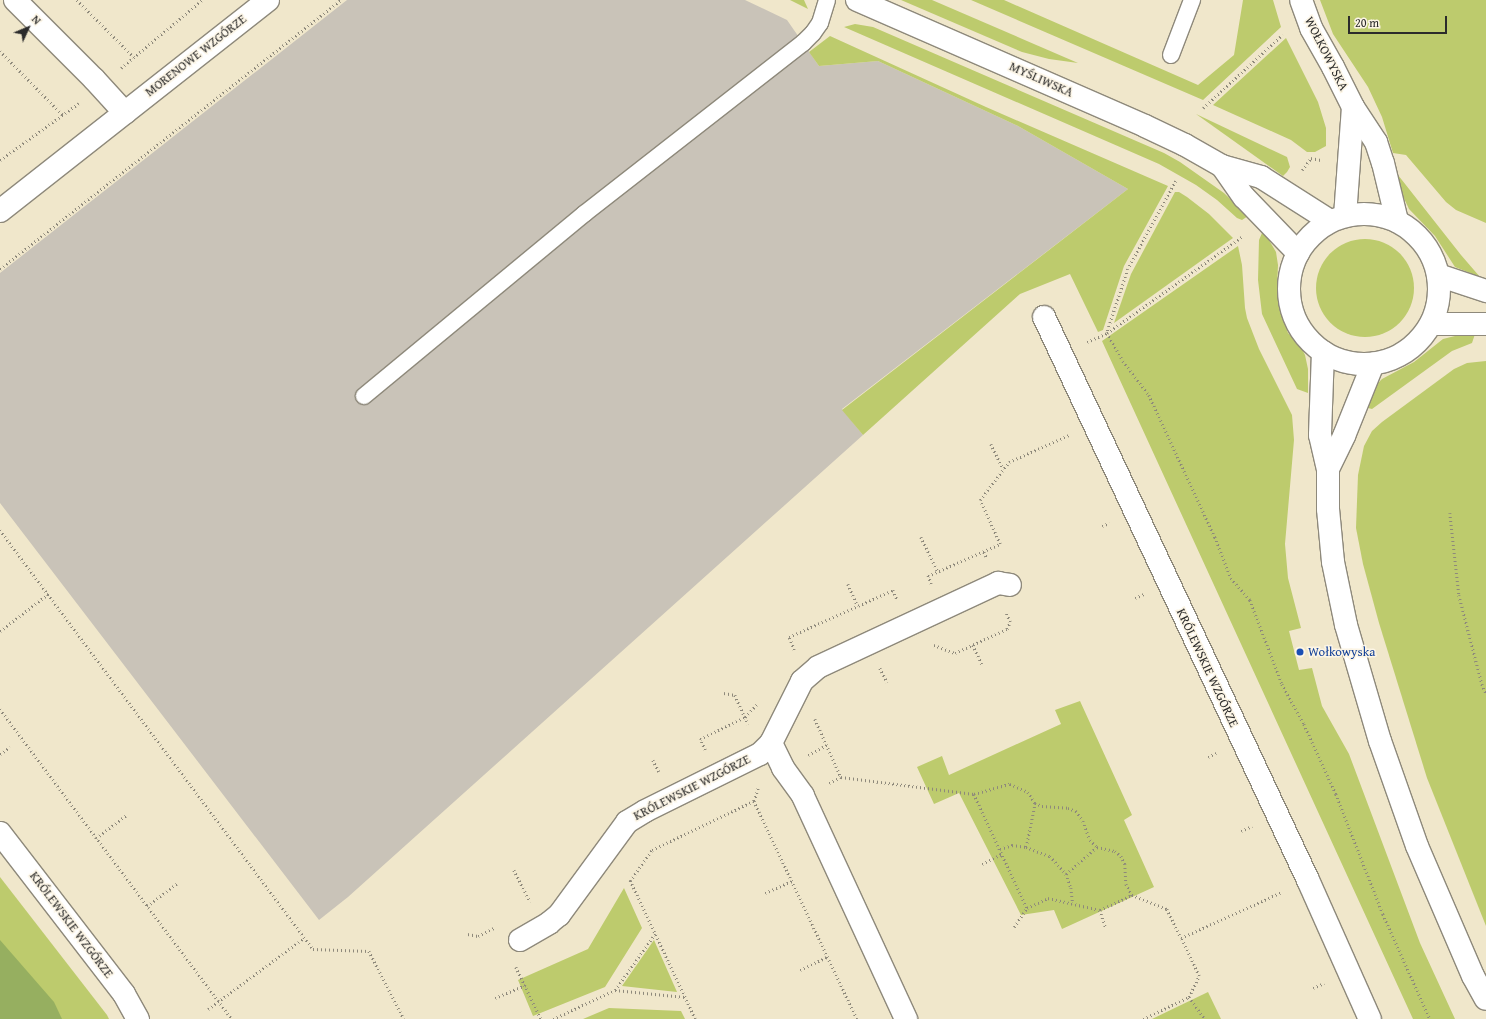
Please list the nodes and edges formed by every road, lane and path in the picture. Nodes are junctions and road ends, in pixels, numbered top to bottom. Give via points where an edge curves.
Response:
1 (15, 0) edge
2 (77, 0) edge
3 (268, 0) edge
4 (341, 0) edge
5 (827, 0) edge
6 (857, 0) edge
7 (1192, 0) edge
8 (1301, 0) edge
9 (1287, 30) dead end
10 (0, 51) edge
11 (1170, 55) dead end
12 (134, 57) dead end
13 (1353, 107) junction
14 (1203, 108) dead end
15 (125, 113) junction
16 (64, 115) dead end
17 (1222, 166) junction
18 (1176, 181) dead end
19 (0, 211) edge
20 (1337, 219) junction
21 (1397, 220) junction
22 (1223, 251) dead end
23 (1298, 253) junction
24 (0, 268) edge
25 (1438, 275) junction
26 (1486, 292) edge
27 (1044, 317) dead end
28 (1431, 324) junction
29 (1486, 324) edge
30 (1106, 333) junction
31 (1100, 336) dead end
32 (1323, 352) junction
33 (1373, 364) junction
34 (364, 396) dead end
35 (1075, 432) dead end
36 (991, 444) dead end
37 (1003, 469) junction
38 (1328, 469) junction
39 (1450, 514) dead end
40 (0, 530) edge
41 (921, 537) dead end
42 (938, 572) junction
43 (848, 584) dead end
44 (1010, 585) dead end
45 (934, 590) dead end
46 (48, 594) junction
47 (900, 604) dead end
48 (858, 606) junction
49 (0, 631) edge
50 (973, 645) dead end
51 (797, 656) dead end
52 (878, 664) dead end
53 (982, 664) dead end
54 (887, 682) dead end
55 (724, 693) dead end
56 (1486, 693) edge
57 (759, 701) dead end
58 (0, 709) edge
59 (814, 717) dead end
60 (771, 743) junction
61 (10, 746) dead end
62 (0, 754) edge
63 (653, 760) dead end
64 (661, 778) dead end
65 (762, 784) dead end
66 (974, 794) junction
67 (754, 801) junction
68 (1035, 803) junction
69 (127, 815) dead end
70 (1256, 825) dead end
71 (1241, 831) dead end
72 (0, 832) edge
73 (96, 838) junction
74 (1026, 847) junction
75 (1097, 847) junction
76 (1000, 849) junction
77 (1002, 854) junction
78 (982, 864) dead end
79 (514, 870) dead end
80 (1066, 874) junction
81 (1308, 880) junction
82 (792, 881) junction
83 (177, 883) dead end
84 (765, 893) dead end
85 (1132, 894) junction
86 (531, 902) dead end
87 (1073, 904) junction
88 (147, 906) junction
89 (1027, 908) junction
90 (1100, 910) junction
91 (1014, 927) dead end
92 (1106, 928) dead end
93 (468, 934) dead end
94 (655, 934) junction
95 (478, 936) dead end
96 (304, 938) junction
97 (1181, 938) junction
98 (520, 940) dead end
99 (827, 957) junction
100 (516, 966) dead end
101 (800, 970) dead end
102 (1328, 981) dead end
103 (525, 985) junction
104 (1313, 988) dead end
105 (615, 990) junction
106 (685, 997) junction
107 (1189, 997) junction
108 (495, 998) dead end
109 (1486, 999) edge
110 (218, 1002) junction
111 (208, 1009) dead end
112 (138, 1019) edge
113 (232, 1019) edge
114 (404, 1019) edge
115 (541, 1019) edge
116 (552, 1019) edge
117 (695, 1019) edge
118 (857, 1019) edge
119 (906, 1019) edge
120 (1143, 1019) edge
121 (1205, 1019) edge
122 (1370, 1019) edge
123 (1430, 1019) edge

1 - 15 street
2 - 12 path
3 - 15 street, MORENOWE WZGÓRZE
4 - 24 path
5 - 34 lane via 820,23 803,43 584,214
6 - 17 street, MYŚLIWSKA via 1145,126
7 - 11 lane
8 - 13 street, WOŁKOWYSKA via 1311,28 1334,67
9 - 14 path
10 - 16 path
13 - 20 street, WOŁKOWYSKA
13 - 21 street, WOŁKOWYSKA via 1376,142
15 - 19 street, MORENOWE WZGÓRZE
17 - 20 street, MYŚLIWSKA via 1262,177
17 - 23 street, MYŚLIWSKA via 1244,197
18 - 30 path via 1128,269
20 - 21 street via 1362,213
20 - 23 street via 1317,230 1306,240
21 - 25 street via 1412,230 1424,243 1433,258
22 - 30 path
23 - 32 street via 1290,274 1289,296 1294,318 1306,337
25 - 26 street
25 - 28 street via 1440,292
27 - 81 street, KRÓLEWSKIE WZGÓRZE
28 - 29 street
28 - 33 street via 1407,351
30 - 31 path
30 - 123 path via 1149,395 1232,578 1250,600 1282,684 1304,724 1336,794 1383,914
32 - 33 street via 1355,364
32 - 38 street via 1320,435
33 - 38 street
35 - 37 path via 1009,462
36 - 37 path
37 - 42 path via 980,500 1000,544
38 - 109 street via 1328,517 1340,600 1380,741 1417,846 1473,976
39 - 56 path via 1459,595
40 - 46 path
41 - 42 path
42 - 45 path via 928,576
43 - 48 path
44 - 60 street, KRÓLEWSKIE WZGÓRZE via 998,583 818,667 798,687
46 - 49 path
46 - 96 path
47 - 48 path via 893,590
48 - 51 path via 789,637
50 - 53 path
52 - 54 path
55 - 57 path via 735,695 745,717
58 - 73 path
59 - 66 path via 842,777
60 - 98 street, KRÓLEWSKIE WZGÓRZE via 760,754 627,822 559,915
60 - 119 street via 782,768 803,796
61 - 62 path
63 - 64 path
65 - 67 path via 757,788
66 - 68 path via 1010,784 1028,792
66 - 76 path
67 - 82 path
67 - 94 path via 652,850 630,881
68 - 74 path
68 - 75 path via 1076,811 1090,840
69 - 73 path
70 - 71 path
72 - 112 street, KRÓLEWSKIE WZGÓRZE via 124,994
73 - 88 path
74 - 76 path via 1012,845
74 - 80 path via 1050,856
75 - 80 path
75 - 85 path via 1115,851 1121,856 1125,864 1126,884
76 - 77 path
77 - 78 path
77 - 89 path
79 - 86 path
80 - 87 path
81 - 97 path
81 - 122 street, KRÓLEWSKIE WZGÓRZE
82 - 84 path
82 - 99 path
83 - 88 path
85 - 90 path
85 - 97 path via 1167,909
87 - 89 path via 1048,898
87 - 90 path
88 - 110 path
89 - 91 path
90 - 92 path
93 - 95 path
94 - 105 path
94 - 106 path
96 - 110 path
96 - 114 path via 313,949 369,951
97 - 107 path via 1198,976
99 - 101 path
99 - 118 path
100 - 103 path
102 - 104 path
103 - 108 path
103 - 115 path
105 - 106 path
105 - 116 path
106 - 117 path
107 - 120 path
107 - 121 path
110 - 111 path
110 - 113 path

